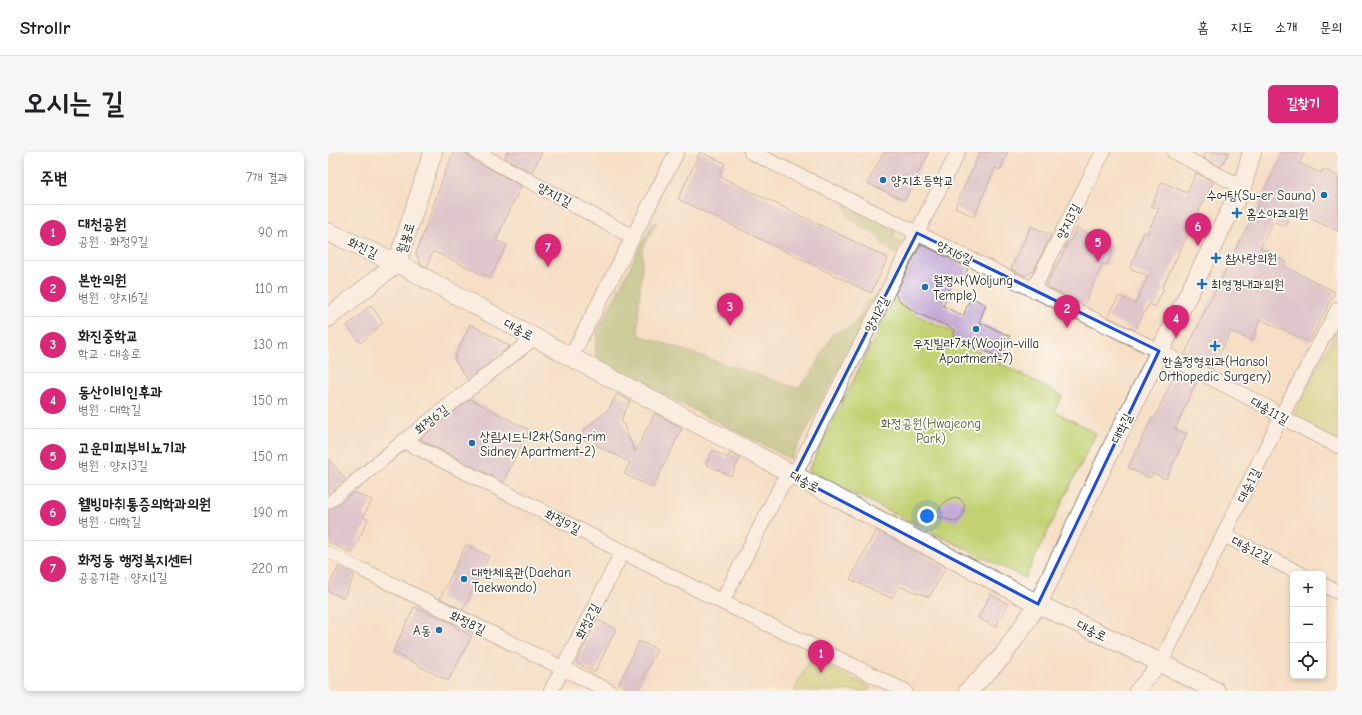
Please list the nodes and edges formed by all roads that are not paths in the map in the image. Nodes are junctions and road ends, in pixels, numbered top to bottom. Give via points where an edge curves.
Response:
1 (434, 152) edge
2 (476, 152) edge
3 (677, 152) edge
4 (751, 152) edge
5 (958, 152) edge
6 (1103, 152) edge
7 (1174, 152) edge
8 (1252, 152) edge
9 (1242, 187) junction
10 (328, 232) edge
11 (917, 233) junction
12 (634, 237) junction
13 (397, 263) junction
14 (1033, 290) junction
15 (1338, 309) edge
16 (328, 318) edge
17 (535, 337) junction
18 (1160, 351) junction
19 (571, 357) junction
20 (1281, 417) junction
21 (404, 441) junction
22 (1338, 446) edge
23 (794, 476) junction
24 (355, 482) joint
25 (328, 503) edge
26 (1224, 535) junction
27 (623, 551) junction
28 (328, 552) edge
29 (364, 571) joint
30 (1295, 571) edge
31 (1326, 586) edge
32 (1338, 592) edge
33 (722, 602) junction
34 (1038, 604) junction
35 (1161, 663) junction
36 (562, 668) junction
37 (551, 691) edge
38 (609, 691) edge
39 (905, 691) edge
40 (968, 691) edge
41 (1136, 691) edge
42 (1216, 691) edge

1 - 13 street, 월봉로
2 - 12 street, 양지1길
3 - 12 street
4 - 11 street, 양지6길
5 - 11 street, 양지2길
6 - 14 street, 양지3길
7 - 9 street
8 - 9 street, 대학길
9 - 18 street, 대학길
10 - 13 street, 화진길
11 - 14 street, 양지6길
11 - 23 street, 양지2길
12 - 19 street
13 - 16 street, 월봉로
13 - 17 street, 대송로
14 - 18 street, 양지6길
15 - 20 street, 대송1길
17 - 19 street, 대송로
17 - 21 street, 화정6길
18 - 20 street, 대송11길 via 1269,408
18 - 34 street, 대학길
19 - 23 street, 대송로
20 - 22 street, 대송11길
20 - 26 street, 대송1길
21 - 24 street, 화정6길
21 - 27 street, 화정9길
23 - 33 street via 783,482
23 - 34 street, 대송로
24 - 25 street, 화정6길
26 - 30 street, 대송12길
26 - 35 street, 대송1길
27 - 33 street, 화정9길
27 - 36 street, 화정2길
28 - 29 street, 화정8길
29 - 36 street, 화정8길
31 - 32 street
33 - 39 street, 화정9길
34 - 35 street, 대송로
34 - 40 street, 대학길 via 1002,657
35 - 41 street, 대송1길
35 - 42 street, 대송로
36 - 37 street, 화정2길
36 - 38 street, 화정8길

